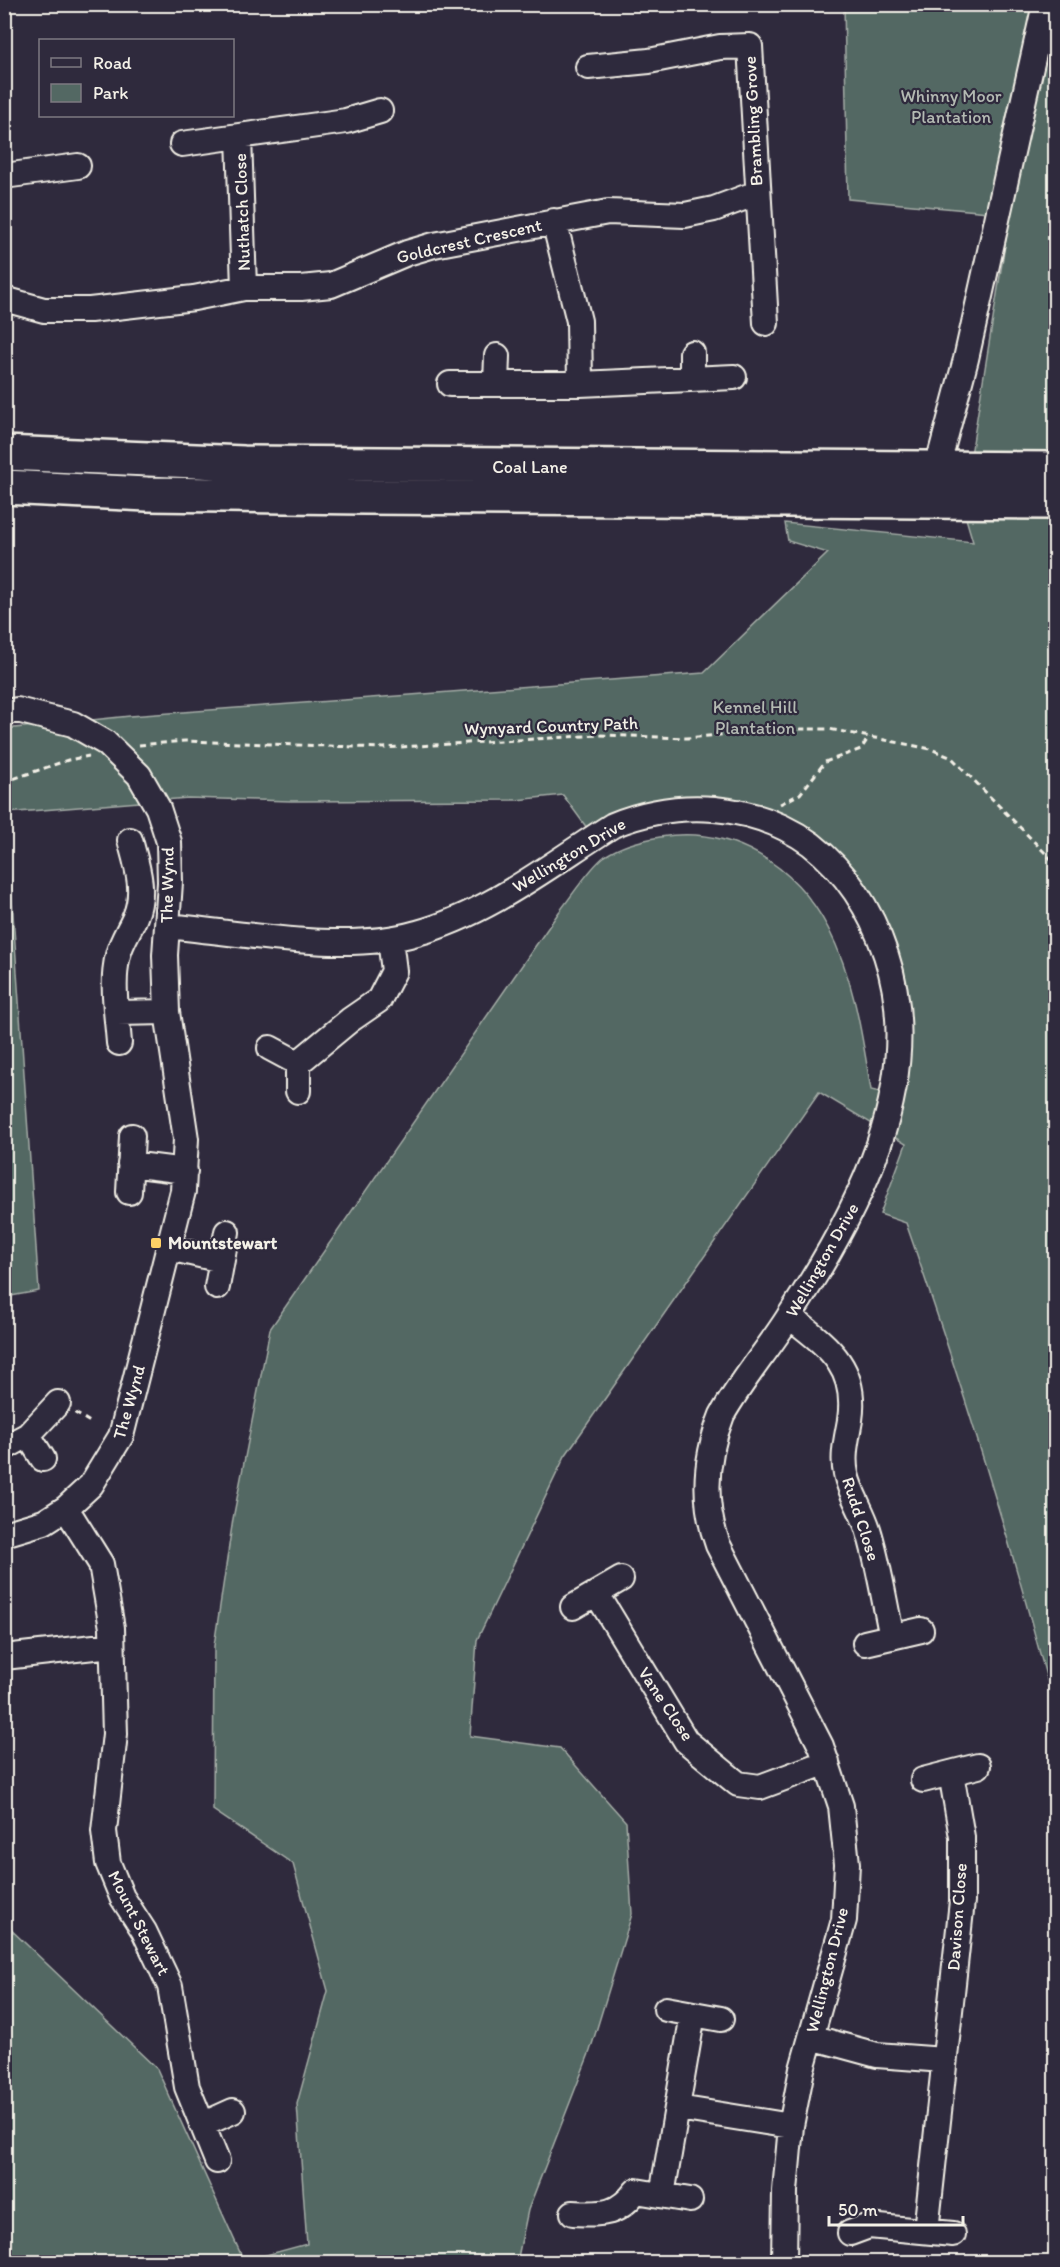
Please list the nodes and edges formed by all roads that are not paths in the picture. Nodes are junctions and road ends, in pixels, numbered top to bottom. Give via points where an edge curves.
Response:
1 (1045, 4) edge
2 (588, 67) dead end
3 (380, 111) dead end
4 (239, 136) junction
5 (182, 144) dead end
6 (78, 166) dead end
7 (4, 176) edge
8 (757, 193) junction
9 (554, 221) junction
10 (244, 288) junction
11 (4, 299) edge
12 (766, 322) dead end
13 (692, 353) dead end
14 (497, 356) dead end
15 (734, 377) dead end
16 (692, 379) junction
17 (450, 384) dead end
18 (496, 384) junction
19 (580, 384) junction
20 (4, 453) edge
21 (938, 468) junction
22 (1056, 469) edge
23 (4, 487) edge
24 (1056, 502) edge
25 (4, 712) edge
26 (130, 840) dead end
27 (167, 926) junction
28 (390, 939) junction
29 (167, 1012) junction
30 (117, 1013) junction
31 (119, 1043) dead end
32 (270, 1048) dead end
33 (298, 1064) junction
34 (298, 1091) dead end
35 (132, 1136) dead end
36 (130, 1164) junction
37 (185, 1172) junction
38 (129, 1192) dead end
39 (227, 1232) dead end
40 (170, 1248) junction
41 (222, 1260) junction
42 (217, 1287) dead end
43 (789, 1316) junction
44 (58, 1402) dead end
45 (28, 1435) junction
46 (4, 1448) edge
47 (44, 1459) dead end
48 (66, 1508) junction
49 (4, 1534) edge
50 (621, 1579) dead end
51 (597, 1594) junction
52 (573, 1607) dead end
53 (921, 1630) dead end
54 (892, 1637) junction
55 (865, 1643) dead end
56 (112, 1645) junction
57 (4, 1657) edge
58 (827, 1762) junction
59 (978, 1766) dead end
60 (951, 1773) junction
61 (923, 1780) dead end
62 (666, 2009) dead end
63 (693, 2014) junction
64 (721, 2019) dead end
65 (811, 2037) junction
66 (944, 2060) junction
67 (678, 2108) junction
68 (233, 2111) dead end
69 (202, 2125) junction
70 (791, 2126) junction
71 (217, 2161) dead end
72 (662, 2195) junction
73 (690, 2200) dead end
74 (573, 2213) dead end
75 (926, 2231) junction
76 (850, 2234) dead end
77 (953, 2234) dead end
78 (784, 2262) edge

1 - 21 street
2 - 8 street, Brambling Grove via 750,46
3 - 4 street via 346,121
4 - 5 street
4 - 10 street, Nuthatch Close
6 - 7 street
8 - 9 street, Goldcrest Crescent via 685,215 608,212
8 - 12 street, Brambling Grove
9 - 10 street, Goldcrest Crescent via 407,253 331,285
9 - 19 street via 579,321
10 - 11 street, Goldcrest Crescent via 90,310 44,310
13 - 16 street
14 - 18 street
15 - 16 street
16 - 19 street
17 - 18 street
18 - 19 street
20 - 21 highway, Coal Lane via 244,464
21 - 22 highway, Coal Lane
23 - 24 highway, Coal Lane via 318,497
25 - 27 street, The Wynd via 17,710 73,724 106,743 144,783 158,808 169,842
26 - 30 street via 141,894 118,955
27 - 28 street, Wellington Drive via 341,941
27 - 29 street, The Wynd
28 - 33 street via 394,971 379,1000
28 - 43 street, Wellington Drive via 442,925 471,912 613,825 674,808 713,808 762,818 796,833 827,856 861,898 893,977 899,1030 896,1072 856,1205
29 - 30 street
29 - 37 street, The Wynd via 183,1107
30 - 31 street
32 - 33 street
33 - 34 street
35 - 36 street
36 - 37 street
36 - 38 street
37 - 40 street, The Wynd
39 - 41 street
40 - 41 street
40 - 48 street, The Wynd via 121,1436 91,1485
41 - 42 street
43 - 54 street, Rudd Close via 830,1349 846,1372 851,1412 845,1450 846,1476 868,1530
43 - 58 street, Wellington Drive via 722,1415 709,1457 709,1512 718,1545
44 - 45 street
45 - 46 street
45 - 47 street
48 - 49 street, The Wynd via 44,1522
48 - 56 street, Mount Stewart via 101,1564
50 - 51 street
51 - 52 street
51 - 58 street, Vane Close via 686,1741 738,1784 760,1787
53 - 54 street
54 - 55 street
56 - 57 street
56 - 69 street, Mount Stewart via 116,1689 104,1831 108,1863 170,1986 183,2071
58 - 65 street, Wellington Drive via 841,1806 846,1887 844,1920
59 - 60 street
60 - 61 street
60 - 66 street, Davison Close via 962,1837 962,1901
62 - 63 street
63 - 64 street
63 - 67 street
65 - 66 street via 878,2055
65 - 70 street, Wellington Drive
66 - 75 street, Davison Close
67 - 70 street
67 - 72 street
68 - 69 street
69 - 71 street, Mount Stewart
70 - 78 street, Wellington Drive
72 - 73 street
72 - 74 street via 636,2191 618,2209 603,2214
75 - 76 street via 869,2226
75 - 77 street

